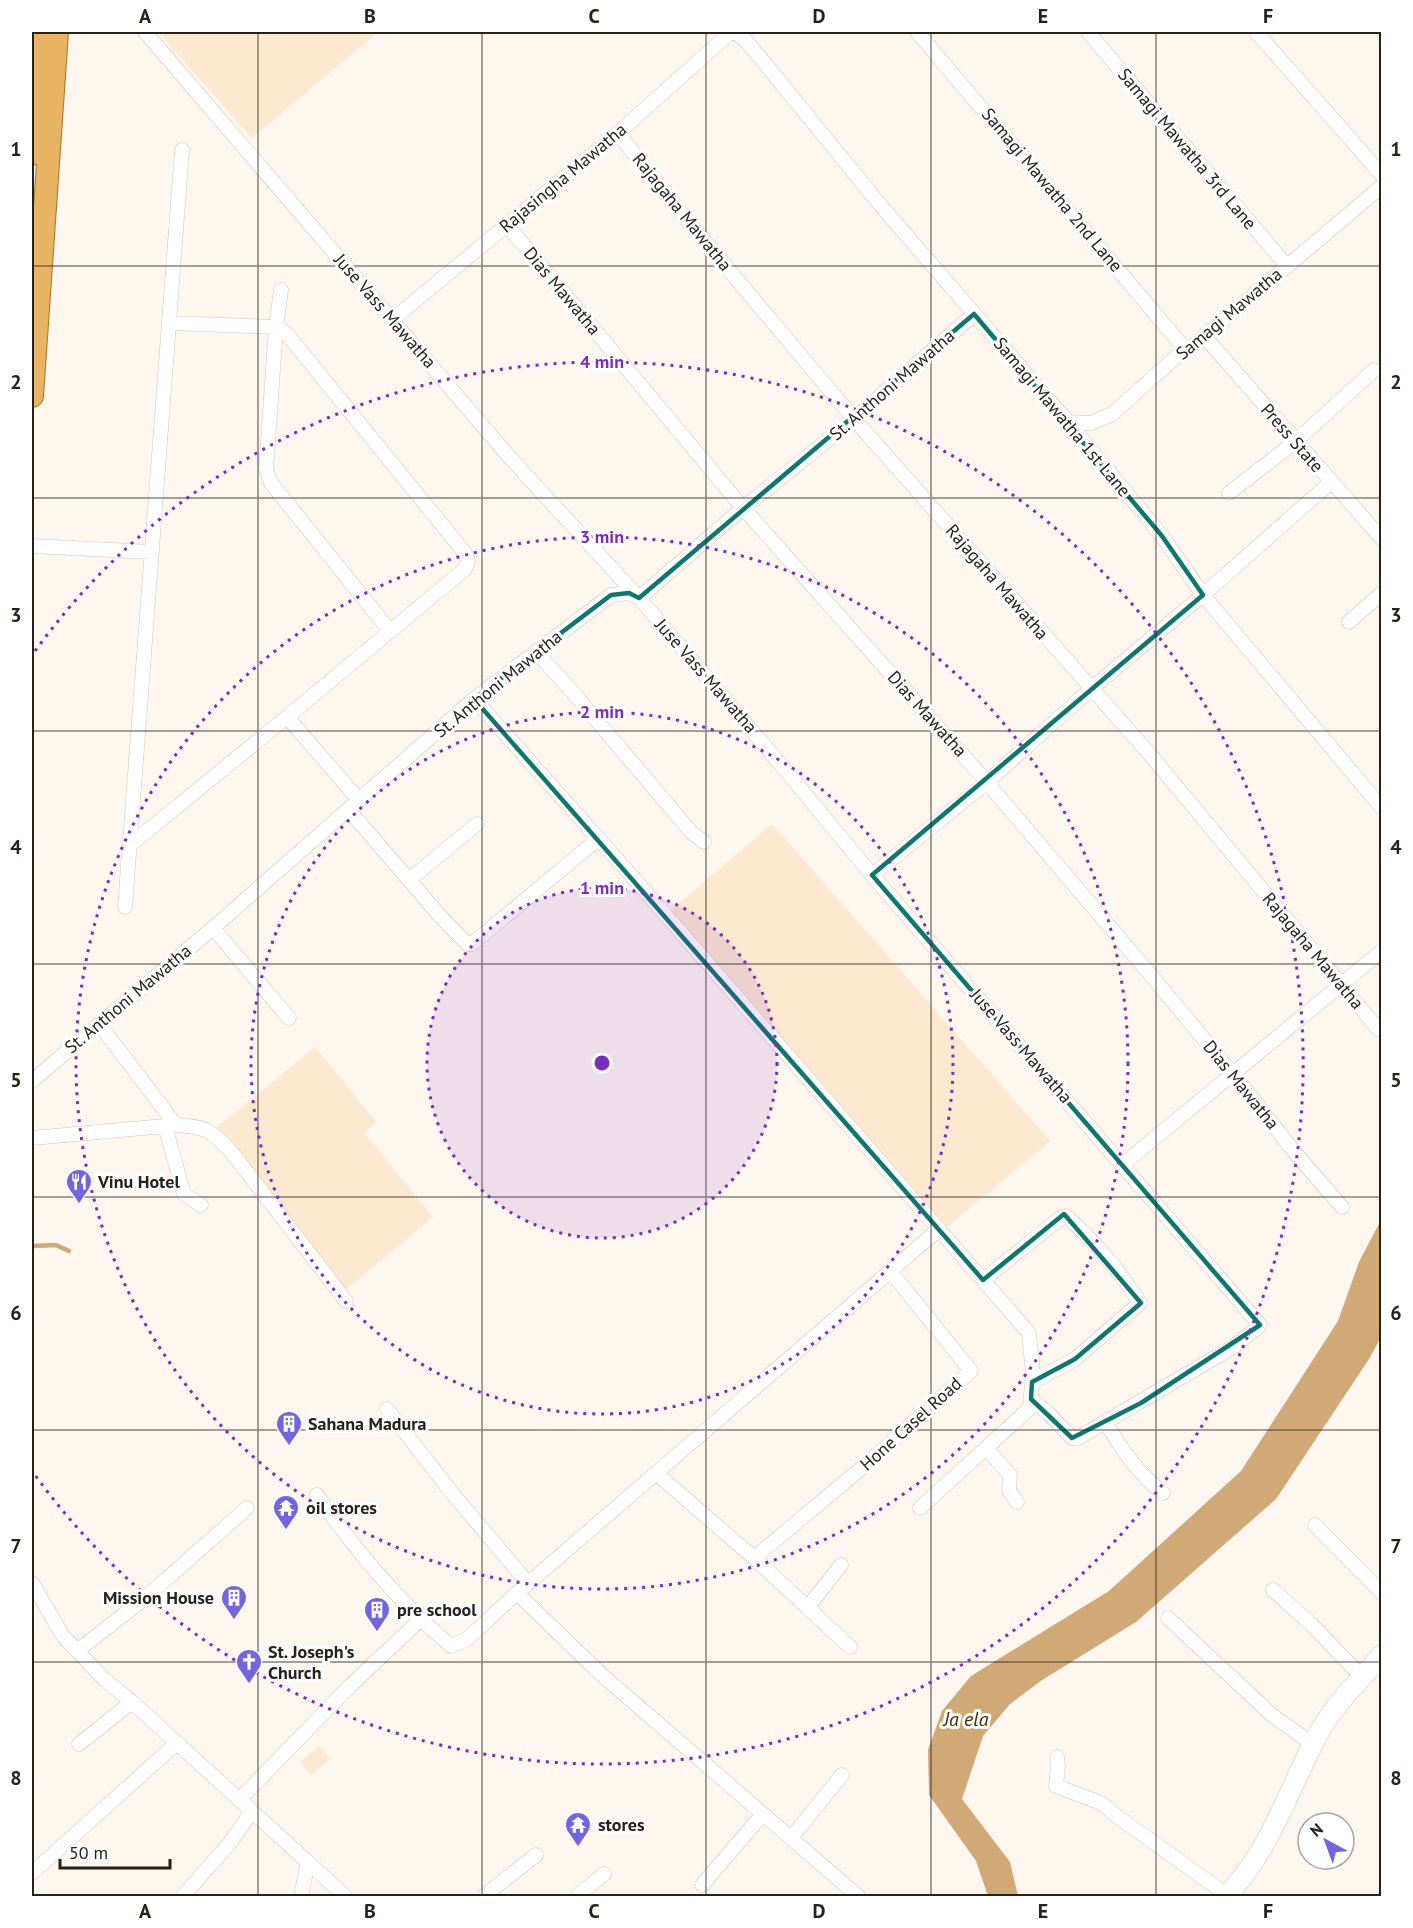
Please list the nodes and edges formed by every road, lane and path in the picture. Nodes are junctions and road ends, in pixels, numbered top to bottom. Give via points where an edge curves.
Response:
1 (40, 32) edge
2 (57, 32) edge
3 (145, 32) edge
4 (733, 32) edge
5 (917, 32) edge
6 (1088, 32) edge
7 (1256, 32) edge
8 (618, 133) junction
9 (182, 150) dead end
10 (32, 154) edge
11 (1382, 175) edge
12 (1382, 186) edge
13 (507, 225) junction
14 (1287, 266) junction
15 (281, 290) dead end
16 (974, 314) junction
17 (392, 320) junction
18 (169, 323) junction
19 (276, 327) junction
20 (1204, 336) junction
21 (1185, 349) junction
22 (1374, 370) dead end
23 (32, 385) edge
24 (854, 419) junction
25 (1068, 422) junction
26 (1295, 442) junction
27 (1331, 482) junction
28 (1229, 493) dead end
29 (743, 508) junction
30 (1382, 538) edge
31 (32, 546) edge
32 (152, 552) junction
33 (1382, 594) edge
34 (1203, 595) junction
35 (639, 598) junction
36 (1349, 622) dead end
37 (390, 631) junction
38 (536, 652) junction
39 (1091, 689) junction
40 (474, 699) junction
41 (287, 717) junction
42 (986, 783) junction
43 (354, 805) junction
44 (1382, 808) edge
45 (477, 824) dead end
46 (598, 838) junction
47 (704, 842) dead end
48 (130, 845) junction
49 (873, 875) junction
50 (409, 879) junction
51 (125, 907) dead end
52 (213, 928) junction
53 (1382, 951) edge
54 (1340, 985) junction
55 (289, 1018) dead end
56 (99, 1024) junction
57 (1378, 1029) dead end
58 (1233, 1074) junction
59 (32, 1081) edge
60 (170, 1126) junction
61 (32, 1138) edge
62 (1122, 1165) junction
63 (201, 1205) dead end
64 (1342, 1207) dead end
65 (938, 1230) junction
66 (891, 1272) junction
67 (983, 1280) junction
68 (346, 1301) dead end
69 (1032, 1382) junction
70 (1031, 1399) junction
71 (387, 1409) dead end
72 (1106, 1422) junction
73 (986, 1448) junction
74 (656, 1473) junction
75 (1163, 1493) dead end
76 (317, 1495) dead end
77 (1017, 1502) dead end
78 (247, 1508) dead end
79 (920, 1508) dead end
80 (1315, 1526) dead end
81 (754, 1558) junction
82 (841, 1565) dead end
83 (32, 1583) edge
84 (528, 1583) junction
85 (1273, 1590) dead end
86 (517, 1593) junction
87 (1382, 1593) edge
88 (808, 1607) junction
89 (1168, 1618) dead end
90 (420, 1620) junction
91 (850, 1647) dead end
92 (77, 1651) junction
93 (1382, 1655) edge
94 (1362, 1677) junction
95 (132, 1702) junction
96 (177, 1743) junction
97 (79, 1744) dead end
98 (1313, 1744) junction
99 (1057, 1757) dead end
100 (842, 1775) dead end
101 (240, 1799) junction
102 (252, 1811) junction
103 (763, 1814) junction
104 (791, 1838) junction
105 (536, 1855) dead end
106 (309, 1862) junction
107 (32, 1873) edge
108 (604, 1874) dead end
109 (702, 1885) dead end
110 (842, 1892) edge
111 (183, 1896) edge
112 (301, 1896) edge
113 (345, 1896) edge
114 (484, 1896) edge
115 (577, 1896) edge
116 (858, 1896) edge
117 (1226, 1896) edge

1 - 10 highway
2 - 23 highway
3 - 17 street, Juse Vass Mawatha
4 - 8 street, Rajasingha Mawatha
4 - 16 street, Samagi Mawatha 1st Lane via 748,43
5 - 21 street, Samagi Mawatha 2nd Lane
6 - 14 street, Samagi Mawatha 3rd Lane
7 - 11 street
8 - 13 street, Rajasingha Mawatha
8 - 24 street, Rajagaha Mawatha
9 - 18 street
12 - 14 street, Samagi Mawatha
13 - 17 street, Rajasingha Mawatha
13 - 29 street, Dias Mawatha
14 - 20 street, Samagi Mawatha
15 - 19 street
16 - 24 street, St. Anthoni Mawatha
16 - 25 street, Samagi Mawatha 1st Lane
17 - 35 street, Juse Vass Mawatha via 512,460
18 - 19 street
18 - 32 street
19 - 37 street via 266,469 271,483
19 - 37 street via 286,333 468,561 465,569
20 - 21 street, Samagi Mawatha
20 - 26 street, Press State
21 - 25 street, Samagi Mawatha via 1112,414 1091,423
22 - 26 street
24 - 29 street, St. Anthoni Mawatha
24 - 39 street, Rajagaha Mawatha
25 - 34 street, Samagi Mawatha 1st Lane via 1162,536
26 - 27 street, Press State
26 - 28 street
27 - 30 street, Press State
27 - 34 street
29 - 35 street, St. Anthoni Mawatha
29 - 42 street, Dias Mawatha
31 - 32 street
32 - 48 street
33 - 36 street
34 - 39 street
34 - 44 street, Samagi Mawatha 1st Lane
35 - 38 street, St. Anthoni Mawatha via 629,593 611,595
35 - 49 street, Juse Vass Mawatha
37 - 41 street
38 - 40 street, St. Anthoni Mawatha
38 - 47 street via 691,832
39 - 42 street
39 - 54 street, Rajagaha Mawatha
40 - 43 street, St. Anthoni Mawatha
40 - 46 street
41 - 43 street
41 - 48 street
42 - 49 street
42 - 58 street, Dias Mawatha
43 - 50 street
43 - 52 street, St. Anthoni Mawatha
45 - 50 street
46 - 50 street via 472,944 467,944
46 - 65 street
48 - 51 street
49 - 62 street, Juse Vass Mawatha
52 - 55 street
52 - 56 street, St. Anthoni Mawatha
53 - 54 street
54 - 57 street, Rajagaha Mawatha
54 - 58 street
56 - 59 street, St. Anthoni Mawatha
56 - 60 street
58 - 62 street
58 - 64 street, Dias Mawatha
60 - 61 street
60 - 63 street via 184,1194
60 - 68 street via 195,1126 215,1133
62 - 72 street, Juse Vass Mawatha via 1260,1325 1235,1346
65 - 66 street
65 - 67 street
66 - 74 street
66 - 81 street, Hone Casel Road via 971,1371
67 - 69 street via 1029,1333
67 - 69 street via 1066,1216 1100,1251 1140,1303 1075,1359
69 - 70 street
70 - 72 street via 1072,1438
70 - 73 street via 1030,1408
71 - 84 street
72 - 75 street via 1143,1476
73 - 77 street via 1010,1475 1009,1490
73 - 79 street
74 - 81 street
74 - 84 street
76 - 90 street
78 - 92 street via 145,1599
80 - 87 street
81 - 88 street
82 - 88 street
83 - 92 street via 63,1636
84 - 86 street
85 - 94 street
86 - 90 street via 467,1639 451,1647
86 - 103 street via 603,1676
88 - 91 street
89 - 98 street via 1273,1716
90 - 101 street
92 - 95 street
93 - 94 main road
94 - 98 main road
95 - 96 street
95 - 97 street
96 - 101 street
96 - 107 street
98 - 117 main road via 1271,1832
99 - 117 street via 1056,1786 1101,1803
100 - 104 street
101 - 102 street
102 - 106 street
102 - 111 street
103 - 104 street
103 - 109 street
104 - 110 street
105 - 114 street
106 - 112 street
106 - 113 street
108 - 115 street
110 - 116 street

